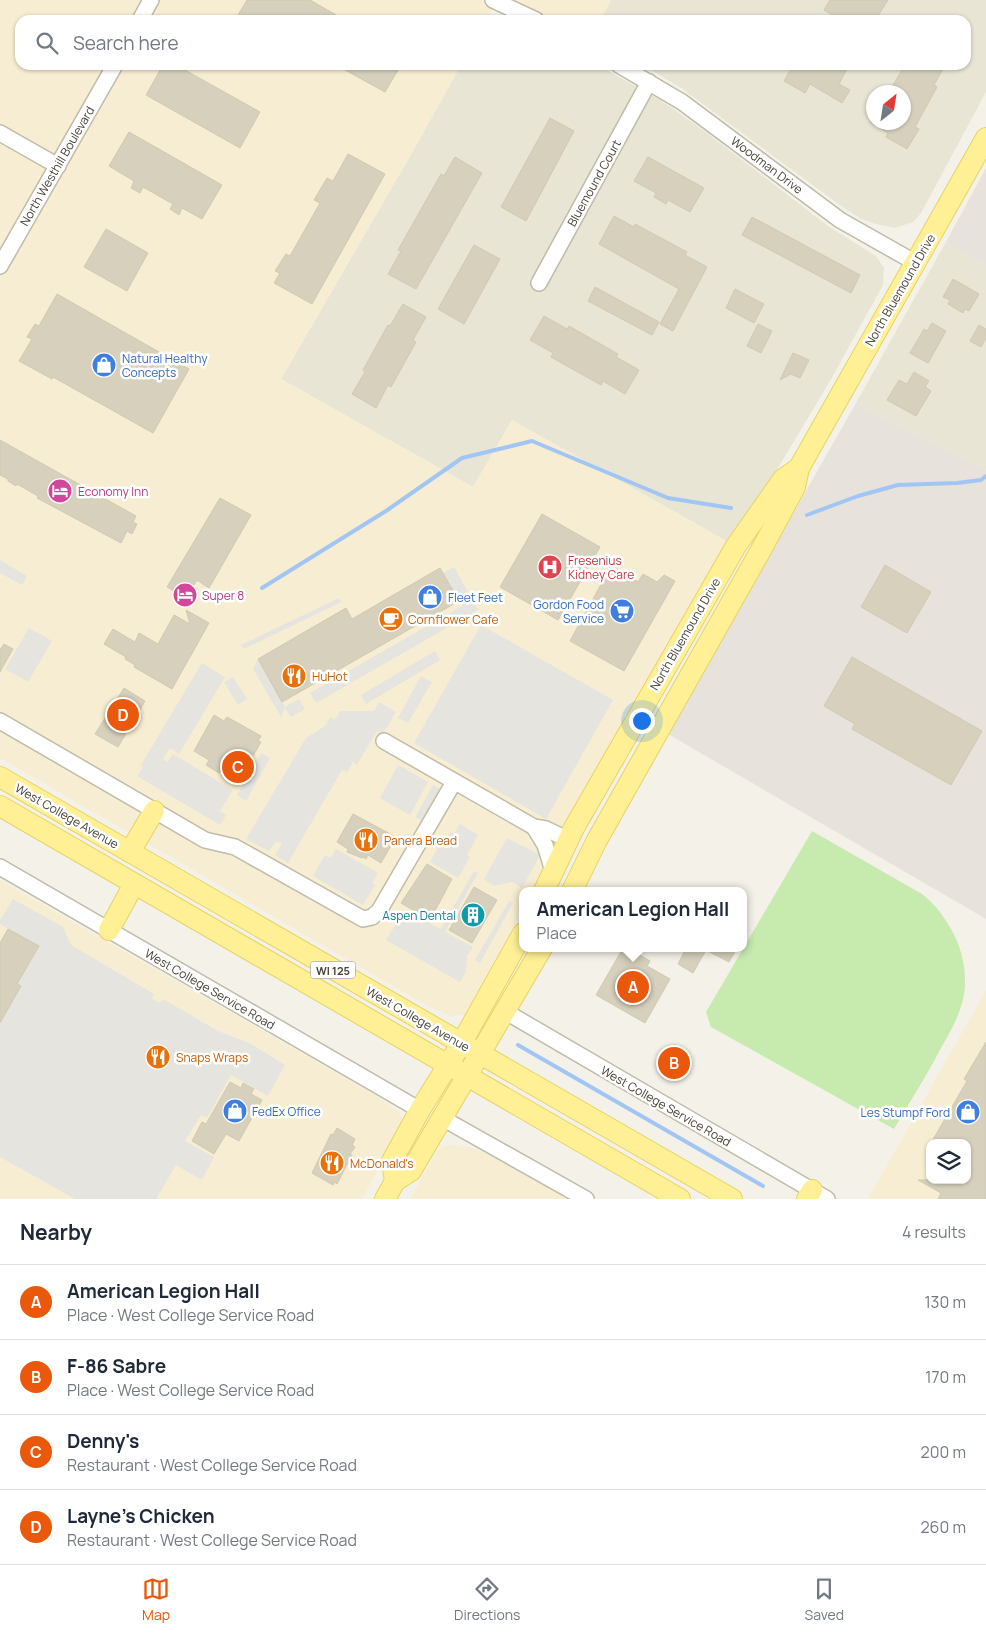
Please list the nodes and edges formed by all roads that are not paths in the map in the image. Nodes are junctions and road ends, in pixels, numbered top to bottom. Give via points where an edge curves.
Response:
1 (151, 0) edge
2 (493, 0) edge
3 (143, 15) edge
4 (525, 15) edge
5 (112, 70) edge
6 (628, 70) edge
7 (649, 82) junction
8 (0, 134) edge
9 (986, 138) edge
10 (58, 166) junction
11 (916, 263) junction
12 (0, 266) edge
13 (538, 283) dead end
14 (798, 468) junction
15 (0, 721) edge
16 (384, 741) dead end
17 (0, 777) edge
18 (454, 782) junction
19 (0, 806) edge
20 (154, 811) junction
21 (534, 827) junction
22 (569, 840) junction
23 (130, 852) junction
24 (0, 867) edge
25 (553, 871) junction
26 (134, 884) junction
27 (546, 887) edge
28 (562, 887) edge
29 (574, 887) edge
30 (109, 930) junction
31 (519, 940) edge
32 (540, 952) edge
33 (506, 1012) junction
34 (461, 1044) junction
35 (480, 1055) junction
36 (448, 1064) junction
37 (468, 1076) junction
38 (420, 1110) junction
39 (442, 1118) junction
40 (395, 1181) junction
41 (815, 1196) edge
42 (385, 1199) edge
43 (586, 1199) edge
44 (680, 1199) edge
45 (732, 1199) edge

1 - 3 street
2 - 4 street
5 - 10 street, North Westhill Boulevard
6 - 7 street, Woodman Drive
7 - 11 street, Woodman Drive via 682,102 840,220
7 - 13 street, Bluemound Court
8 - 10 street
9 - 11 main road, North Bluemound Drive
10 - 12 street, North Westhill Boulevard
11 - 14 main road, North Bluemound Drive
14 - 22 main road, North Bluemound Drive via 783,480 736,546
14 - 29 main road, North Bluemound Drive via 795,487 602,831
15 - 20 street
16 - 18 street
17 - 23 main road, West College Avenue / WI 125
18 - 20 street via 394,887 376,914 367,919 359,918 235,847 205,840
18 - 21 street
19 - 26 main road, West College Avenue / WI 125
20 - 23 main road
21 - 22 street
21 - 25 street via 546,845
22 - 25 main road, North Bluemound Drive
22 - 28 main road via 577,856
23 - 34 main road, West College Avenue / WI 125
24 - 30 street, West College Service Road
25 - 27 main road, North Bluemound Drive
26 - 30 main road
26 - 36 main road, West College Avenue / WI 125
30 - 38 street, West College Service Road
31 - 34 main road
32 - 33 main road
33 - 35 main road
33 - 41 street, West College Service Road
34 - 35 main road, West College Avenue / WI 125
34 - 36 main road
35 - 37 main road
35 - 45 main road, West College Avenue / WI 125
36 - 37 main road, West College Avenue / WI 125
36 - 38 main road
37 - 39 main road
37 - 44 main road, West College Avenue / WI 125
38 - 40 main road via 392,1162
39 - 40 main road via 411,1171
39 - 43 street
40 - 42 main road

